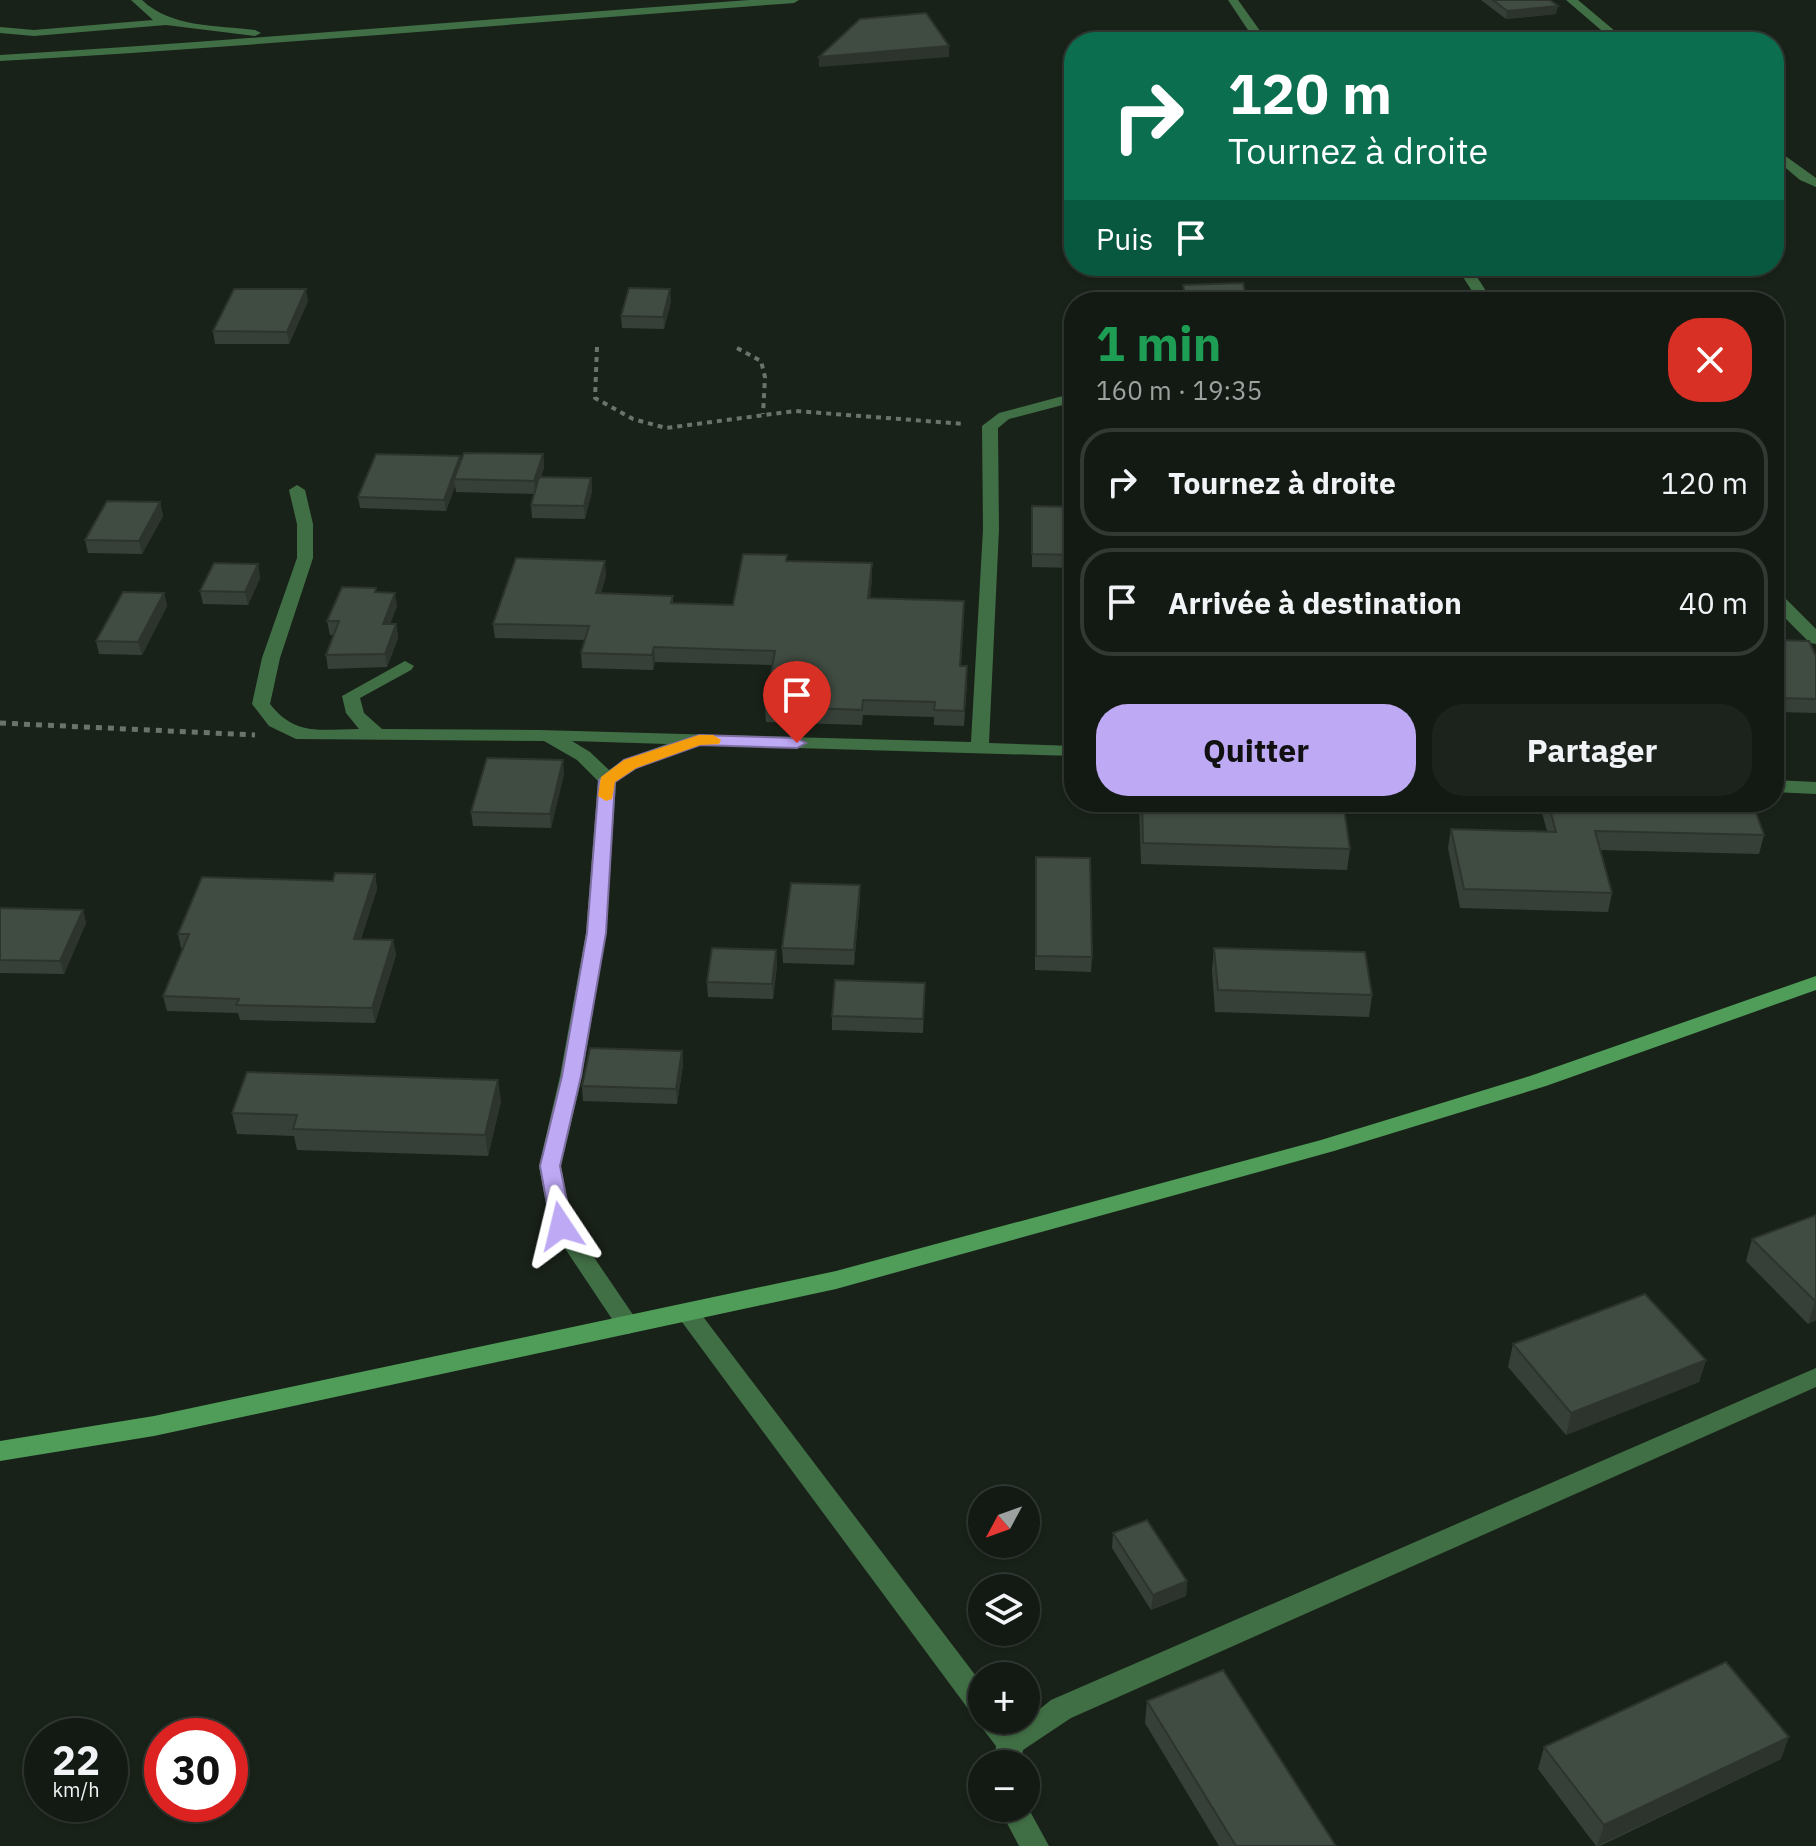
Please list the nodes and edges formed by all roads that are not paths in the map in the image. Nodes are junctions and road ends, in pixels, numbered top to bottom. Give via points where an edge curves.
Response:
1 (136, 0) edge
2 (794, 0) edge
3 (1233, 0) edge
4 (1571, 0) edge
5 (166, 22) junction
6 (207, 28) junction
7 (0, 30) edge
8 (1255, 32) edge
9 (1610, 32) edge
10 (303, 37) junction
11 (158, 48) junction
12 (0, 58) edge
13 (1784, 160) edge
14 (1816, 183) edge
15 (1064, 400) edge
16 (297, 490) dead end
17 (1784, 607) edge
18 (1816, 639) edge
19 (405, 666) dead end
20 (377, 734) junction
21 (539, 735) junction
22 (699, 740) junction
23 (980, 748) junction
24 (1064, 751) edge
25 (607, 780) junction
26 (1784, 786) edge
27 (1816, 788) edge
28 (1816, 983) edge
29 (687, 1312) junction
30 (628, 1325) junction
31 (1816, 1377) edge
32 (0, 1451) edge
33 (968, 1686) edge
34 (1003, 1742) edge
35 (1021, 1822) edge
36 (1034, 1846) edge

1 - 5 street
2 - 10 street
3 - 8 street
4 - 9 street
5 - 6 street
5 - 7 street via 34,33
6 - 10 street
6 - 11 street
10 - 11 street
11 - 12 street
13 - 14 street
15 - 23 street via 1004,416 990,426 991,529
16 - 20 street via 305,558 261,704 275,722 296,734
17 - 18 street
19 - 20 street via 351,696 356,718
20 - 21 street
21 - 22 street
21 - 25 street via 570,745
22 - 23 street
22 - 25 street via 630,764
23 - 24 street
25 - 30 street via 596,933 550,1166 561,1226
26 - 27 street
28 - 29 main road via 1538,1081 1326,1146 836,1280
29 - 30 main road
29 - 33 street
30 - 32 main road via 154,1426
31 - 34 street via 1061,1709
35 - 36 street

